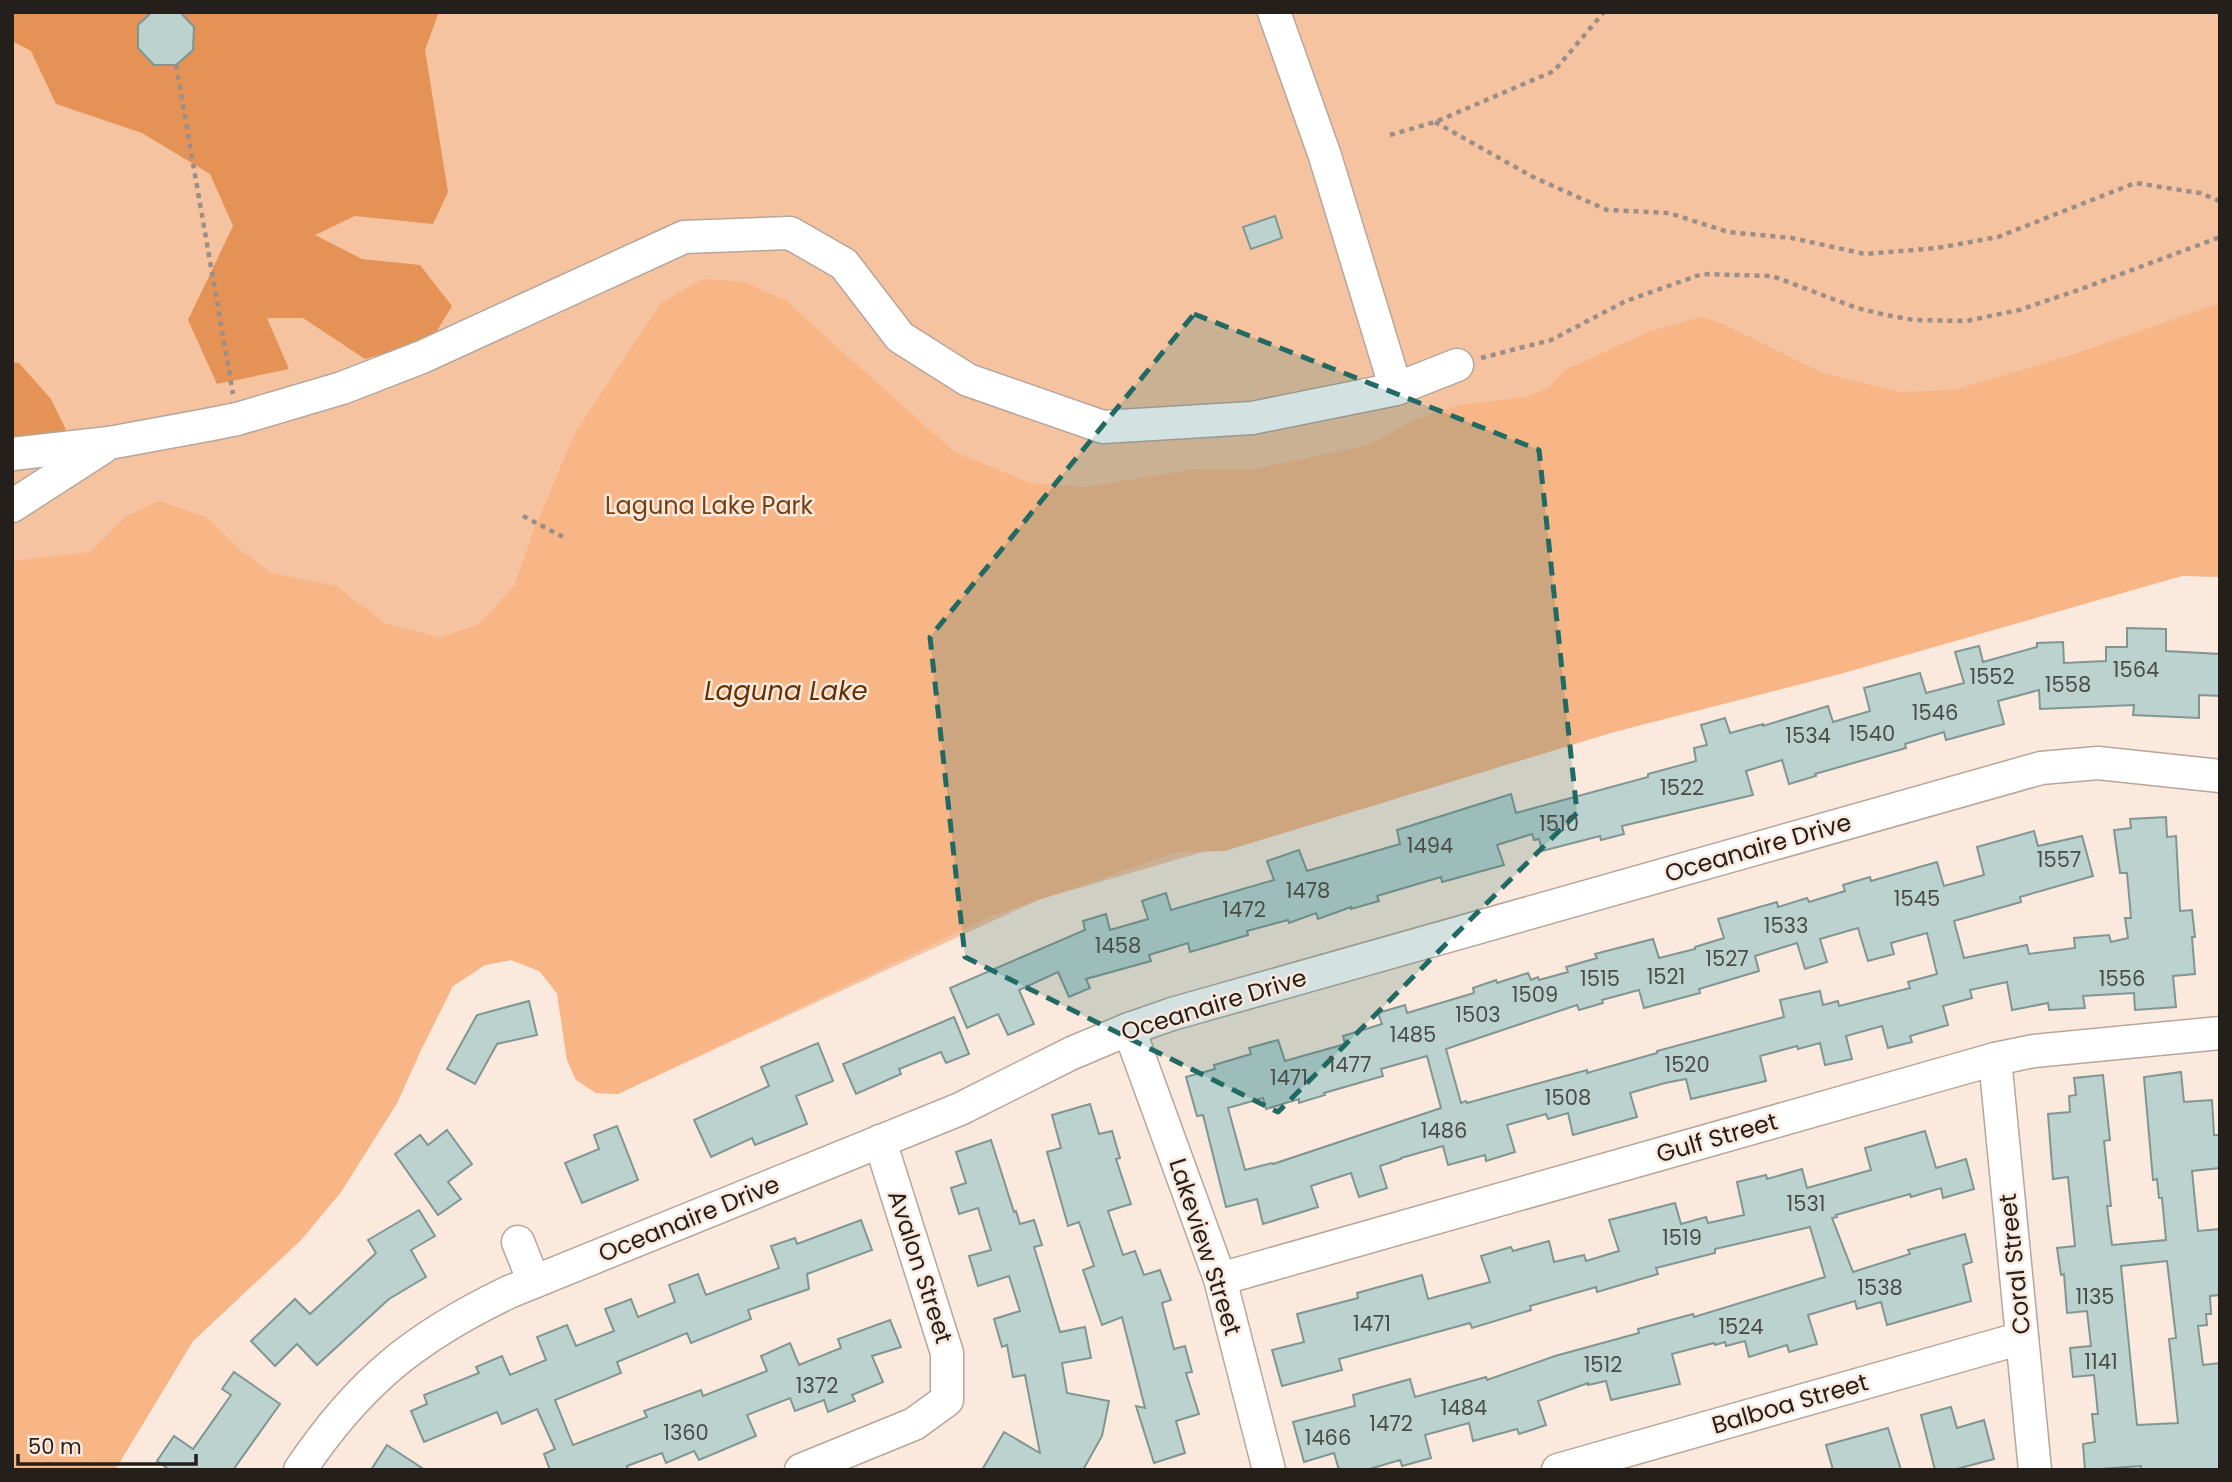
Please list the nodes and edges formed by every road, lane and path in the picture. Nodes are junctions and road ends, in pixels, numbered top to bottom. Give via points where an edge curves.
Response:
1 (1275, 12) edge
2 (1604, 12) edge
3 (176, 65) dead end
4 (1435, 122) junction
5 (1390, 135) dead end
6 (2220, 201) edge
7 (2220, 237) edge
8 (1457, 365) joint
9 (1396, 388) junction
10 (237, 419) junction
11 (109, 443) junction
12 (12, 454) edge
13 (12, 506) edge
14 (523, 516) dead end
15 (567, 539) dead end
16 (2220, 776) edge
17 (1129, 1029) junction
18 (2220, 1033) edge
19 (1995, 1059) junction
20 (880, 1141) junction
21 (518, 1241) dead end
22 (1220, 1279) junction
23 (534, 1282) junction
24 (2022, 1338) junction
25 (300, 1470) edge
26 (801, 1470) edge
27 (1269, 1470) edge
28 (1558, 1470) edge
29 (2035, 1470) edge

1 - 9 street
2 - 4 path via 1554,71
3 - 10 path
4 - 5 path
4 - 6 path via 1532,177 1607,210 1670,213 1728,232 1792,238 1865,254 1998,237 2135,183 2200,193
7 - 8 path via 2069,293 1966,321 1886,315 1772,275 1702,274 1626,301 1550,340
8 - 9 street
9 - 10 street via 1252,418 1103,427 968,380 900,337 844,264 790,233 684,237 422,357 342,388
10 - 11 street
11 - 12 street
11 - 13 street
14 - 15 path
16 - 17 street, Oceanaire Drive via 2098,763 2041,768
17 - 20 street, Oceanaire Drive via 960,1109
17 - 22 street, Lakeview Street
18 - 19 street, Gulf Street
19 - 22 street, Gulf Street
19 - 24 street, Coral Street
20 - 23 street, Oceanaire Drive
20 - 26 street, Avalon Street via 947,1353 947,1400 915,1424
21 - 23 street
22 - 27 street, Lakeview Street
23 - 25 street, Oceanaire Drive via 462,1314 418,1342 342,1412
24 - 28 street, Balboa Street
24 - 29 street, Coral Street

